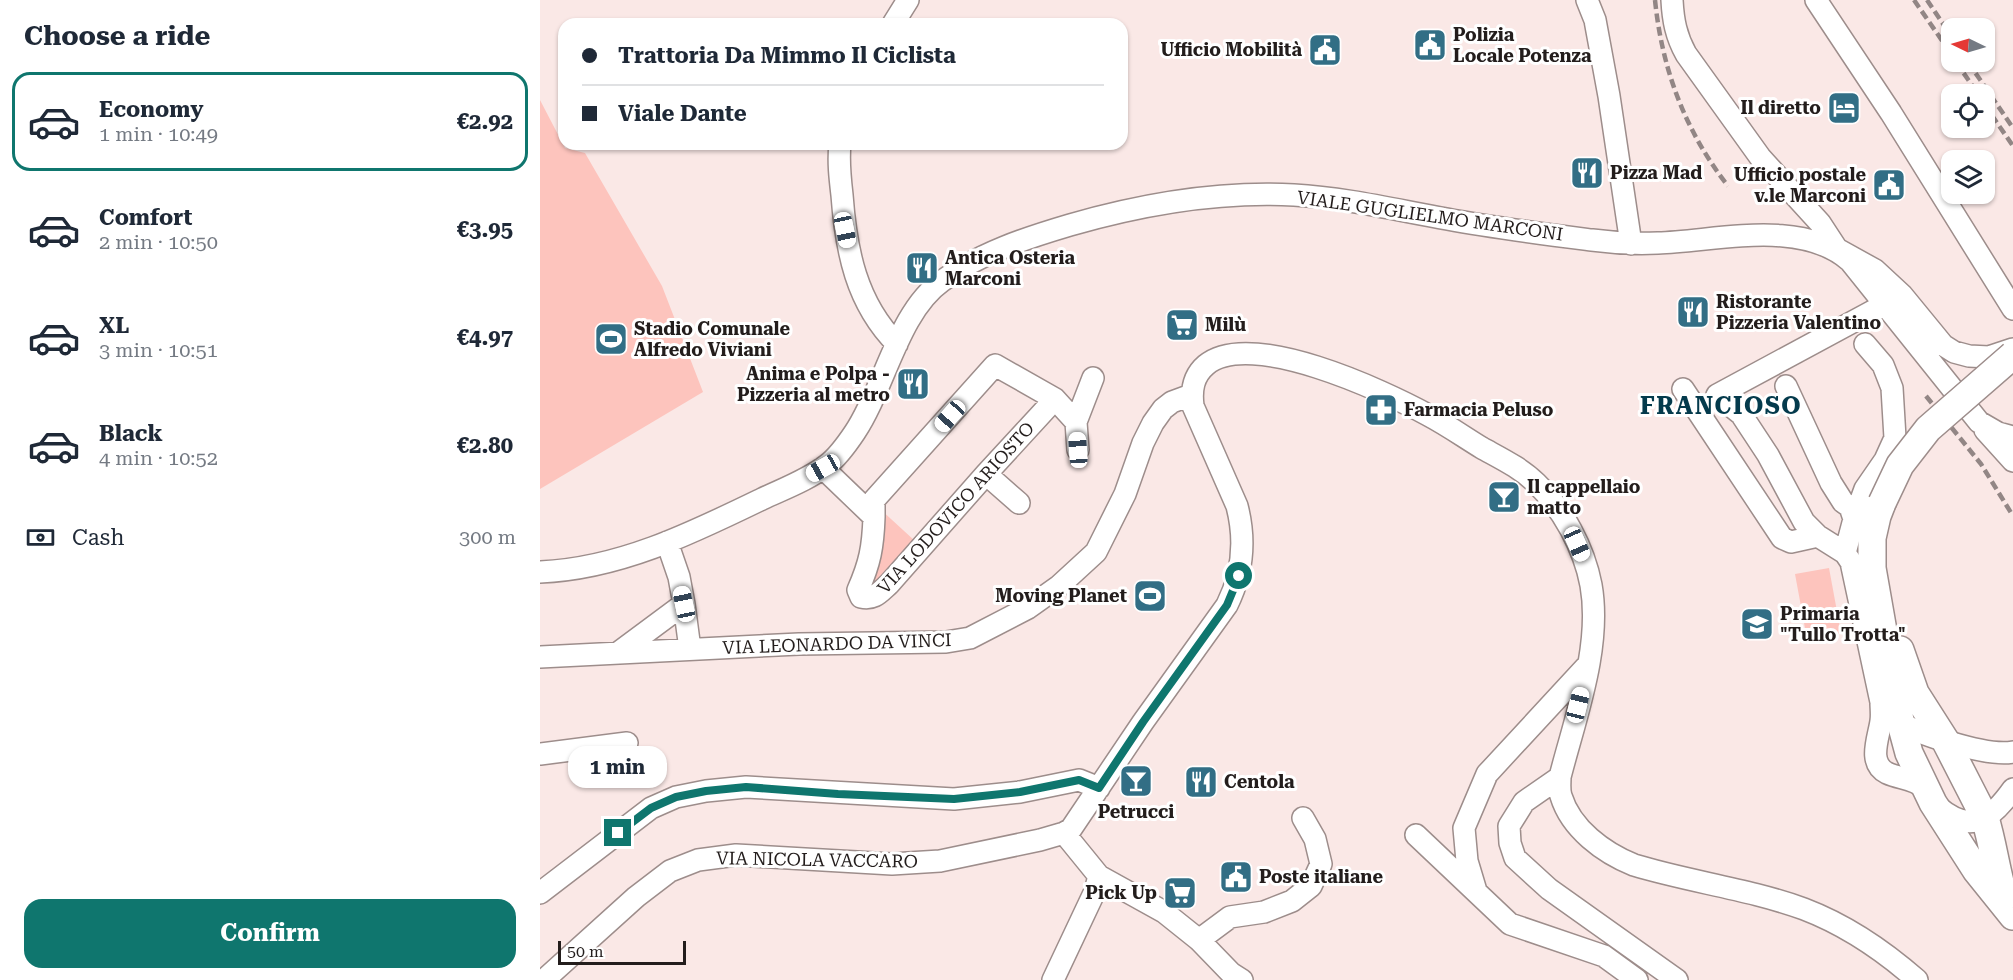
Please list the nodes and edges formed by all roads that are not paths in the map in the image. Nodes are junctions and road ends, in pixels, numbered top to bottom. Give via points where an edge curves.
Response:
1 (908, 0) edge
2 (1587, 0) edge
3 (1672, 0) edge
4 (1816, 0) edge
5 (896, 18) edge
6 (840, 150) edge
7 (1631, 244) junction
8 (1837, 249) junction
9 (1884, 305) junction
10 (2013, 309) edge
11 (897, 344) junction
12 (1865, 344) dead end
13 (2013, 349) edge
14 (2013, 355) edge
15 (2013, 377) edge
16 (1094, 378) dead end
17 (1786, 386) dead end
18 (1683, 389) dead end
19 (1191, 395) junction
20 (1055, 399) junction
21 (1076, 422) junction
22 (1078, 450) dead end
23 (2010, 450) edge
24 (823, 468) junction
25 (986, 474) junction
26 (1019, 503) dead end
27 (1888, 504) junction
28 (874, 517) junction
29 (1854, 519) junction
30 (1818, 536) junction
31 (667, 542) junction
32 (1845, 553) junction
33 (540, 572) edge
34 (684, 604) junction
35 (690, 650) junction
36 (618, 653) junction
37 (540, 657) edge
38 (1588, 665) junction
39 (1881, 702) junction
40 (1900, 723) junction
41 (1945, 740) junction
42 (627, 743) dead end
43 (2013, 752) edge
44 (540, 754) edge
45 (1560, 777) junction
46 (1099, 788) junction
47 (1925, 788) junction
48 (2013, 789) edge
49 (1303, 818) dead end
50 (1985, 818) junction
51 (1064, 833) junction
52 (1416, 836) dead end
53 (1099, 876) junction
54 (1476, 891) junction
55 (540, 893) edge
56 (2010, 912) edge
57 (1199, 940) junction
58 (544, 980) edge
59 (1053, 980) edge
60 (1242, 980) edge
61 (1637, 980) edge
62 (1677, 980) edge
63 (1917, 980) edge

1 - 5 street
2 - 7 street via 1598,31
3 - 8 street via 1675,28 1686,54 1761,157 1820,223
4 - 10 street
6 - 11 street via 845,230 854,274 880,326
7 - 8 street, VIALE GUGLIELMO MARCONI via 1759,235 1803,239
7 - 11 street, VIALE GUGLIELMO MARCONI via 1319,197 1233,195 1166,203 1044,233 958,270 929,292
8 - 9 street, VIALE GUGLIELMO MARCONI
8 - 13 street via 1875,270 1902,295 1943,345 1954,352 1989,357
9 - 23 street, VIALE GUGLIELMO MARCONI via 1979,422
9 - 30 street via 1717,395 1741,414 1768,454 1804,522
11 - 24 street, VIALE GUGLIELMO MARCONI via 866,413 841,451
12 - 29 street via 1883,365 1892,388 1895,438 1865,489
14 - 27 main road, bridge via 1928,429 1900,465
15 - 27 main road via 1941,440
16 - 21 street
17 - 29 street via 1832,483
18 - 30 street via 1782,538 1791,542
19 - 35 street, VIA LEONARDO DA VINCI via 1172,402 1153,423 1125,494 1096,552 1059,586 998,625 970,638 946,642
19 - 38 street via 1203,367 1221,356 1251,353 1290,359 1364,385 1427,414 1511,465 1533,480 1552,502 1570,528 1584,560 1593,608
19 - 46 street via 1237,506 1243,543 1239,576 1227,605
20 - 21 street
20 - 25 street, VIA LODOVICO ARIOSTO
20 - 28 street via 995,365 874,500
21 - 22 street
24 - 28 street
24 - 31 street, VIALE GUGLIELMO MARCONI
25 - 26 street
25 - 28 street, VIA LODOVICO ARIOSTO via 889,584 868,599 861,597 858,590 869,564
27 - 40 main road via 1876,516 1872,568
27 - 41 main road via 1884,559 1895,630 1911,685
29 - 32 street
30 - 32 street
31 - 33 street, VIALE GUGLIELMO MARCONI via 600,564
31 - 34 street
32 - 39 street via 1856,581
34 - 35 street
34 - 36 street
35 - 36 street, VIA LEONARDO DA VINCI
36 - 37 street, VIA LEONARDO DA VINCI
38 - 45 street
38 - 54 street via 1487,774 1464,828 1467,861
39 - 40 street via 1888,715
39 - 47 street via 1878,763 1887,773 1912,779
40 - 41 street
40 - 47 main road
41 - 43 street via 1994,753
41 - 47 street via 1934,742 1920,757
41 - 50 main road
42 - 44 street
45 - 62 street via 1524,802 1509,826 1515,858 1549,889
45 - 63 street via 1560,793 1575,822 1620,859 1806,910 1861,937
46 - 51 street via 1078,821
46 - 55 street via 1079,780 954,799 746,787 706,791 676,797 651,808
47 - 50 street via 1947,814 1962,821
47 - 56 main road via 1976,870
48 - 50 street
49 - 57 street via 1315,839 1321,864 1311,886 1292,901 1264,912 1230,917
50 - 56 main road via 1997,875
51 - 53 street
51 - 58 street, VIA NICOLA VACCARO via 923,863 736,855 698,860 670,871 636,897
52 - 54 street
53 - 57 street via 1164,912
53 - 59 street
54 - 61 street via 1510,924 1604,956
57 - 60 street

